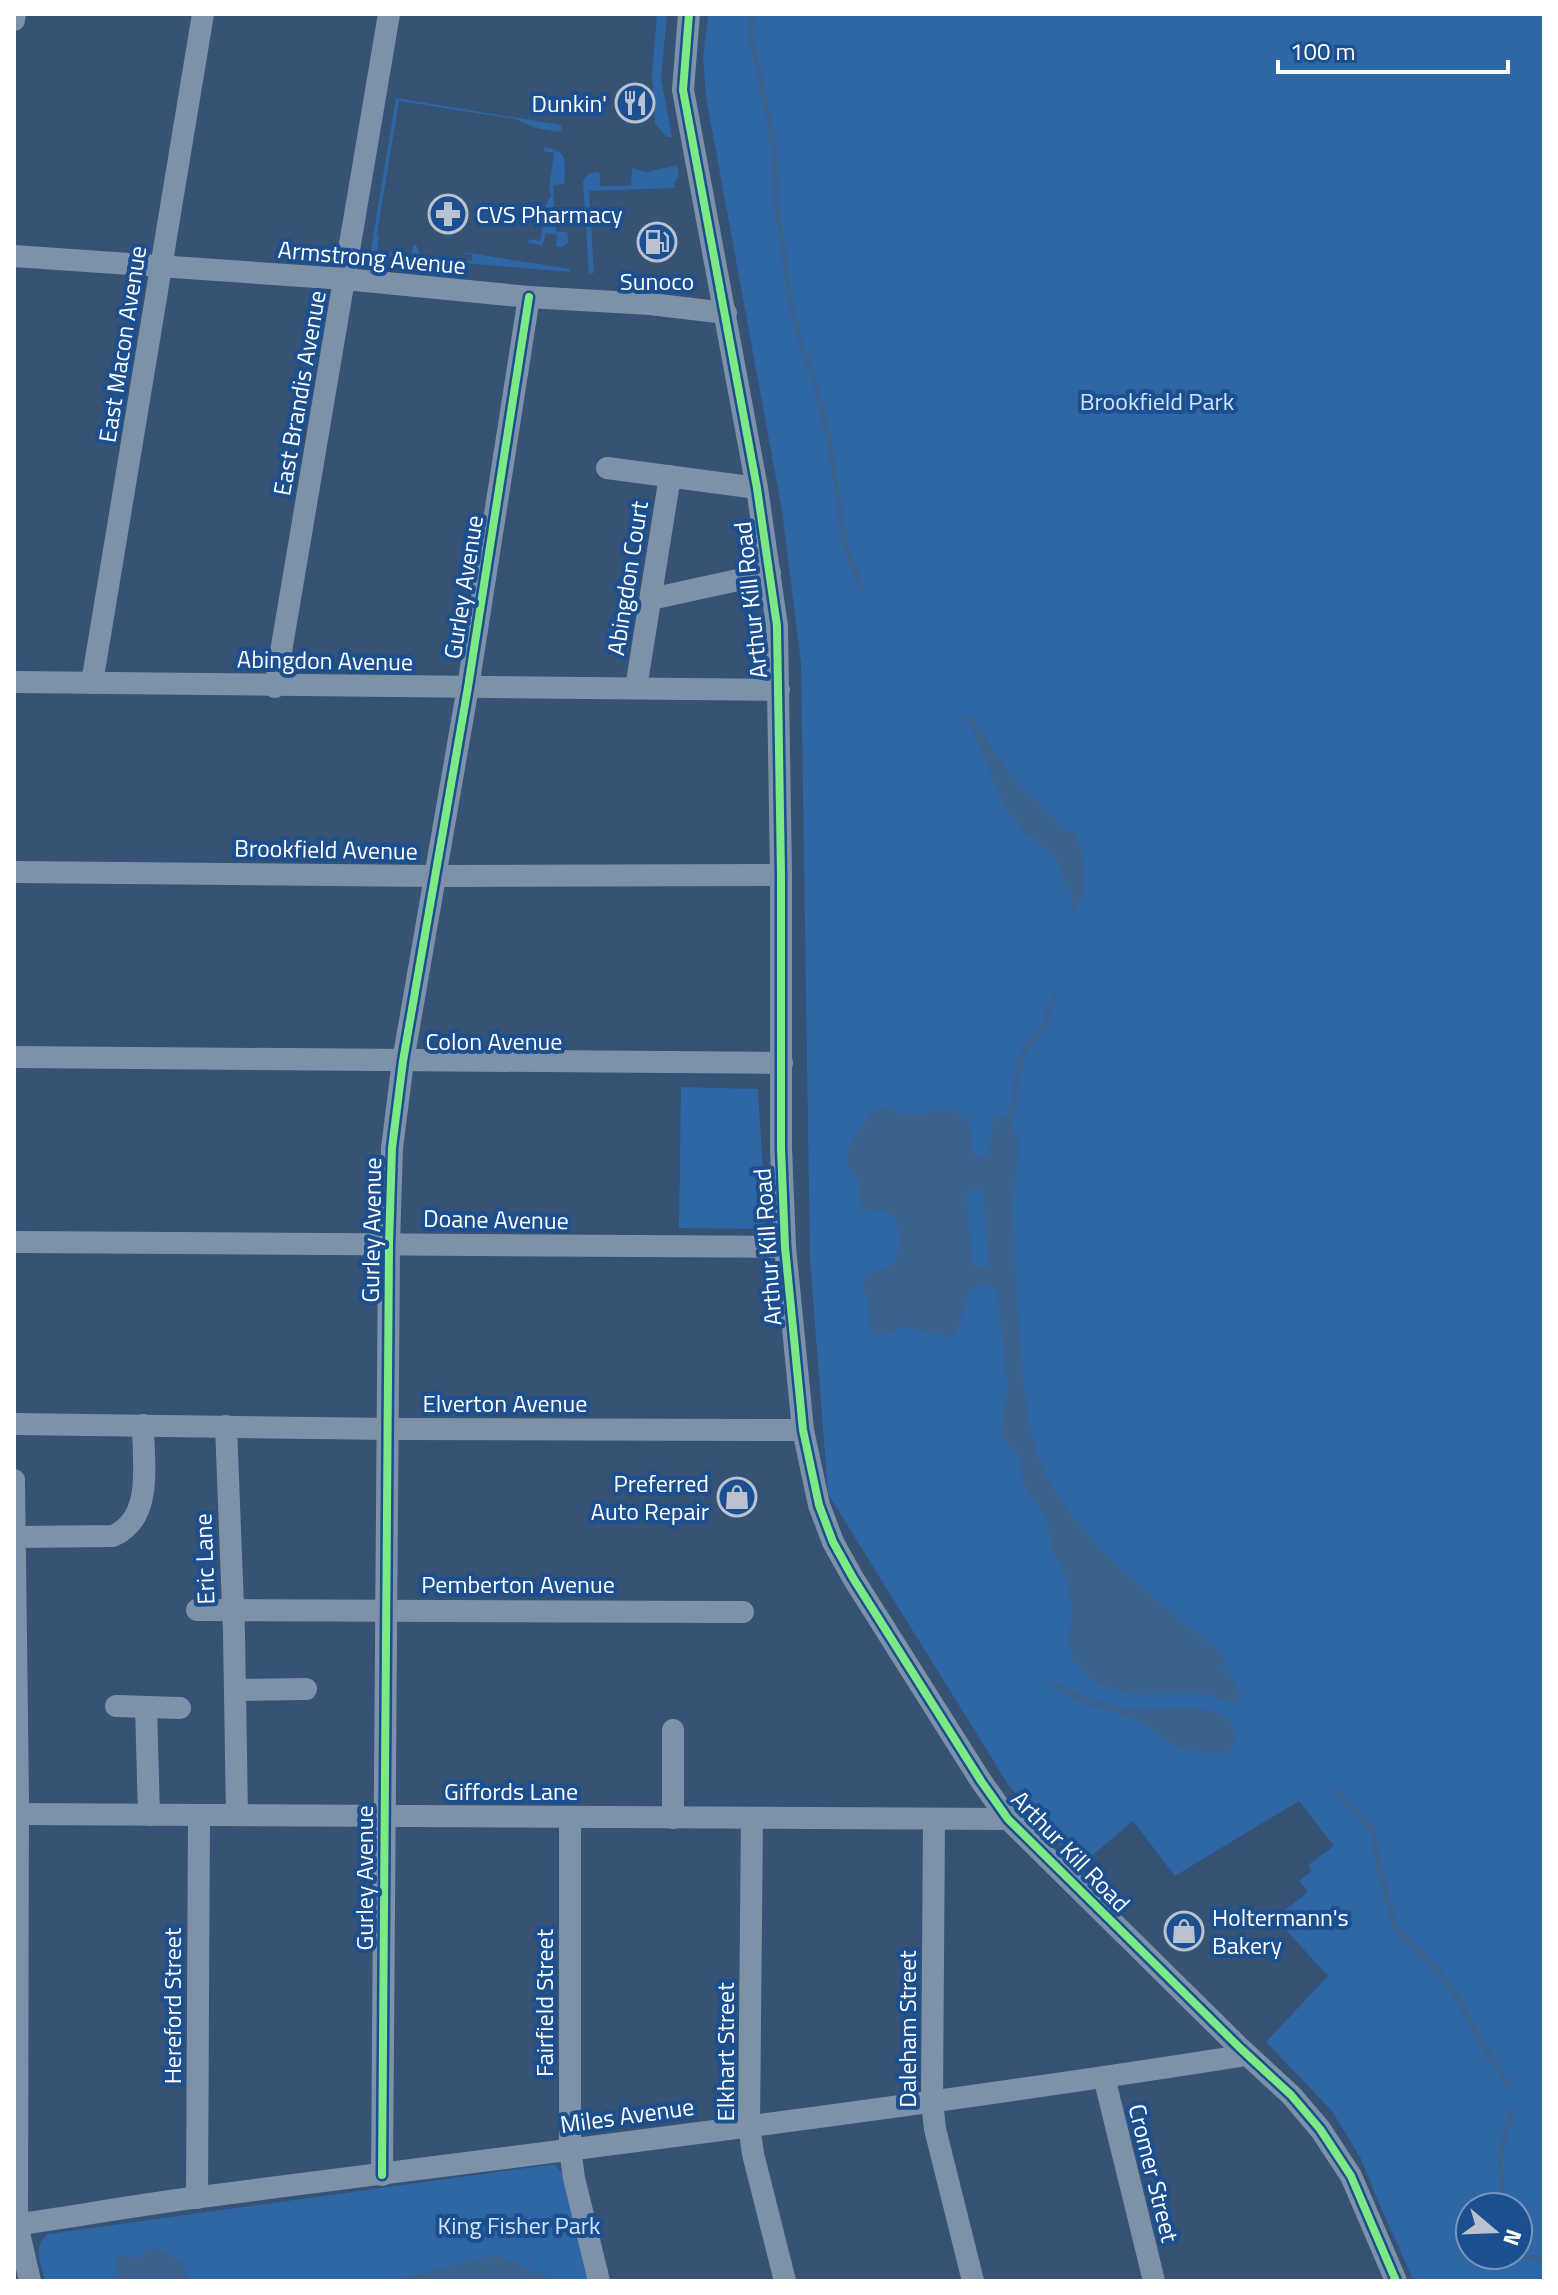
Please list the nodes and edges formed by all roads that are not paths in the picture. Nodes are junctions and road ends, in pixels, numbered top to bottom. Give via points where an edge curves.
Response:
1 (203, 14) edge
2 (389, 14) edge
3 (689, 14) edge
4 (14, 256) edge
5 (161, 267) junction
6 (345, 279) junction
7 (529, 297) junction
8 (726, 313) junction
9 (607, 468) dead end
10 (670, 476) junction
11 (757, 488) junction
12 (770, 573) junction
13 (651, 599) junction
14 (14, 682) edge
15 (92, 683) junction
16 (275, 687) junction
17 (468, 687) junction
18 (636, 688) junction
19 (779, 690) junction
20 (14, 872) edge
21 (781, 875) junction
22 (434, 876) junction
23 (14, 1057) edge
24 (403, 1061) junction
25 (782, 1063) junction
26 (14, 1242) edge
27 (389, 1244) junction
28 (785, 1247) junction
29 (14, 1424) edge
30 (143, 1425) junction
31 (226, 1426) junction
32 (389, 1429) junction
33 (803, 1430) junction
34 (14, 1480) edge
35 (16, 1537) junction
36 (386, 1609) junction
37 (197, 1610) dead end
38 (232, 1610) junction
39 (743, 1612) dead end
40 (306, 1689) dead end
41 (235, 1690) junction
42 (116, 1706) dead end
43 (146, 1707) junction
44 (180, 1708) dead end
45 (673, 1730) dead end
46 (16, 1814) edge
47 (149, 1815) junction
48 (199, 1815) junction
49 (237, 1815) junction
50 (385, 1816) junction
51 (570, 1818) junction
52 (673, 1818) junction
53 (752, 1819) junction
54 (1008, 1819) junction
55 (934, 1820) junction
56 (1247, 2055) junction
57 (1104, 2077) junction
58 (932, 2101) junction
59 (749, 2125) junction
60 (570, 2149) junction
61 (382, 2175) junction
62 (197, 2198) junction
63 (16, 2225) edge
64 (30, 2281) edge
65 (599, 2281) edge
66 (785, 2281) edge
67 (973, 2281) edge
68 (1154, 2281) edge
69 (1396, 2281) edge

1 - 5 street, East Macon Avenue
2 - 6 street, East Brandis Avenue
3 - 8 street, Arthur Kill Road via 683,90
4 - 5 street, Armstrong Avenue
5 - 6 street, Armstrong Avenue
5 - 15 street, East Macon Avenue
6 - 7 street, Armstrong Avenue
6 - 16 street, East Brandis Avenue
7 - 8 street, Armstrong Avenue
7 - 17 street, Gurley Avenue
8 - 11 street, Arthur Kill Road
9 - 10 street
10 - 11 street
10 - 13 street, Abingdon Court
11 - 12 street, Arthur Kill Road
12 - 13 street
12 - 19 street, Arthur Kill Road
13 - 18 street, Abingdon Court
14 - 15 street, Abingdon Avenue
15 - 16 street, Abingdon Avenue
16 - 17 street, Abingdon Avenue
17 - 18 street, Abingdon Avenue
17 - 22 street, Gurley Avenue
18 - 19 street, Abingdon Avenue
19 - 21 street, Arthur Kill Road
20 - 22 street, Brookfield Avenue
21 - 22 street, Brookfield Avenue
21 - 25 street, Arthur Kill Road
22 - 24 street, Gurley Avenue
23 - 24 street, Colon Avenue
24 - 25 street, Colon Avenue
24 - 27 street, Gurley Avenue via 392,1148
25 - 28 street, Arthur Kill Road
26 - 27 street, Doane Avenue
27 - 28 street, Doane Avenue
27 - 32 street, Gurley Avenue
28 - 33 street, Arthur Kill Road
29 - 30 street, Elverton Avenue
30 - 31 street, Elverton Avenue
30 - 35 street via 143,1490 140,1507 125,1531 113,1536
31 - 32 street, Elverton Avenue
31 - 38 street, Eric Lane
32 - 33 street, Elverton Avenue
32 - 36 street, Gurley Avenue
33 - 54 street, Arthur Kill Road via 819,1505 840,1554
34 - 35 street
35 - 46 street
36 - 38 street, Pemberton Avenue
36 - 39 street, Pemberton Avenue
36 - 50 street, Gurley Avenue
37 - 38 street, Pemberton Avenue
38 - 41 street, Eric Lane
40 - 41 street
41 - 49 street, Eric Lane
42 - 43 street
43 - 44 street
43 - 47 street
45 - 52 street
46 - 47 street, Giffords Lane
46 - 63 street
47 - 48 street, Giffords Lane
48 - 49 street, Giffords Lane
48 - 62 street, Hereford Street
49 - 50 street, Giffords Lane
50 - 51 street, Giffords Lane
50 - 61 street, Gurley Avenue
51 - 52 street, Giffords Lane
51 - 60 street, Fairfield Street
52 - 53 street, Giffords Lane
53 - 55 street, Giffords Lane
53 - 59 street, Elkhart Street
54 - 55 street, Giffords Lane
54 - 56 street, Arthur Kill Road
55 - 58 street, Daleham Street
56 - 57 street, Miles Avenue
56 - 69 street, Arthur Kill Road via 1291,2095 1340,2158
57 - 58 street, Miles Avenue
57 - 68 street, Cromer Street
58 - 59 street, Miles Avenue
58 - 67 street, Daleham Street
59 - 60 street, Miles Avenue
59 - 66 street, Elkhart Street
60 - 61 street, Miles Avenue
60 - 65 street, Fairfield Street
61 - 62 street, Miles Avenue
62 - 63 street, Miles Avenue
63 - 64 street

